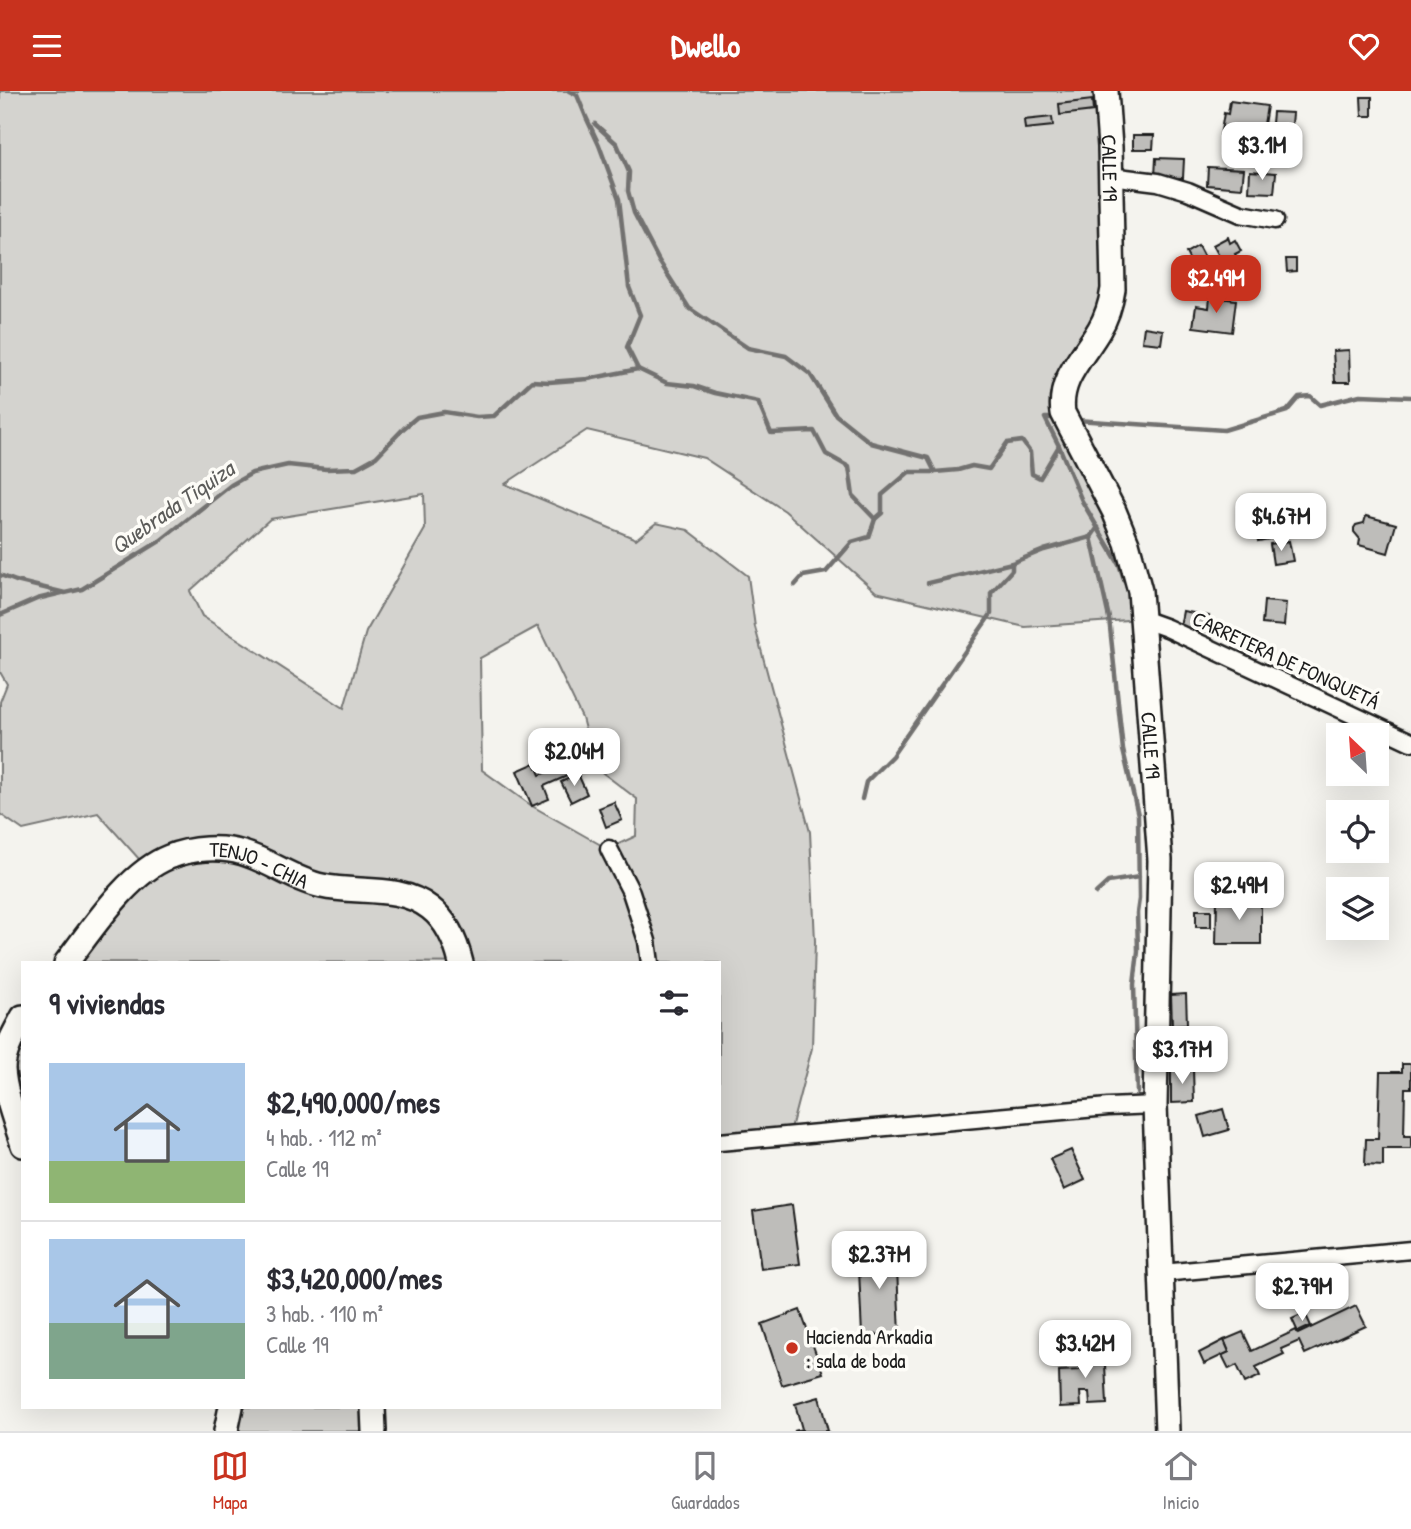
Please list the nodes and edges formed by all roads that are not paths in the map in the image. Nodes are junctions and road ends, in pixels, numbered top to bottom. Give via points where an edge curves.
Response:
1 (1106, 91) edge
2 (1110, 176) junction
3 (1275, 220) dead end
4 (1142, 619) junction
5 (1411, 742) edge
6 (609, 849) dead end
7 (68, 961) edge
8 (460, 961) edge
9 (650, 961) edge
10 (21, 1021) edge
11 (1155, 1105) junction
12 (21, 1139) edge
13 (721, 1142) edge
14 (1411, 1250) edge
15 (1162, 1273) junction
16 (231, 1409) edge
17 (373, 1409) edge
18 (226, 1431) edge
19 (374, 1431) edge
20 (1167, 1431) edge

1 - 2 street, CALLE 19
2 - 3 street via 1158,182 1241,214
2 - 4 street, CALLE 19 via 1110,307 1066,381 1062,402 1063,413 1127,543
4 - 5 street, CARRETERA DE FONQUETÁ
4 - 11 street, CALLE 19 via 1160,860
6 - 9 street via 631,892
7 - 8 street, TENJO - CHIA via 129,884 148,869 168,857 218,849 243,853 321,886 416,899 446,924
10 - 12 street via 3,1068
11 - 13 street
11 - 15 street, CALLE 19
14 - 15 street
15 - 20 street, CALLE 19
16 - 18 street
17 - 19 street

